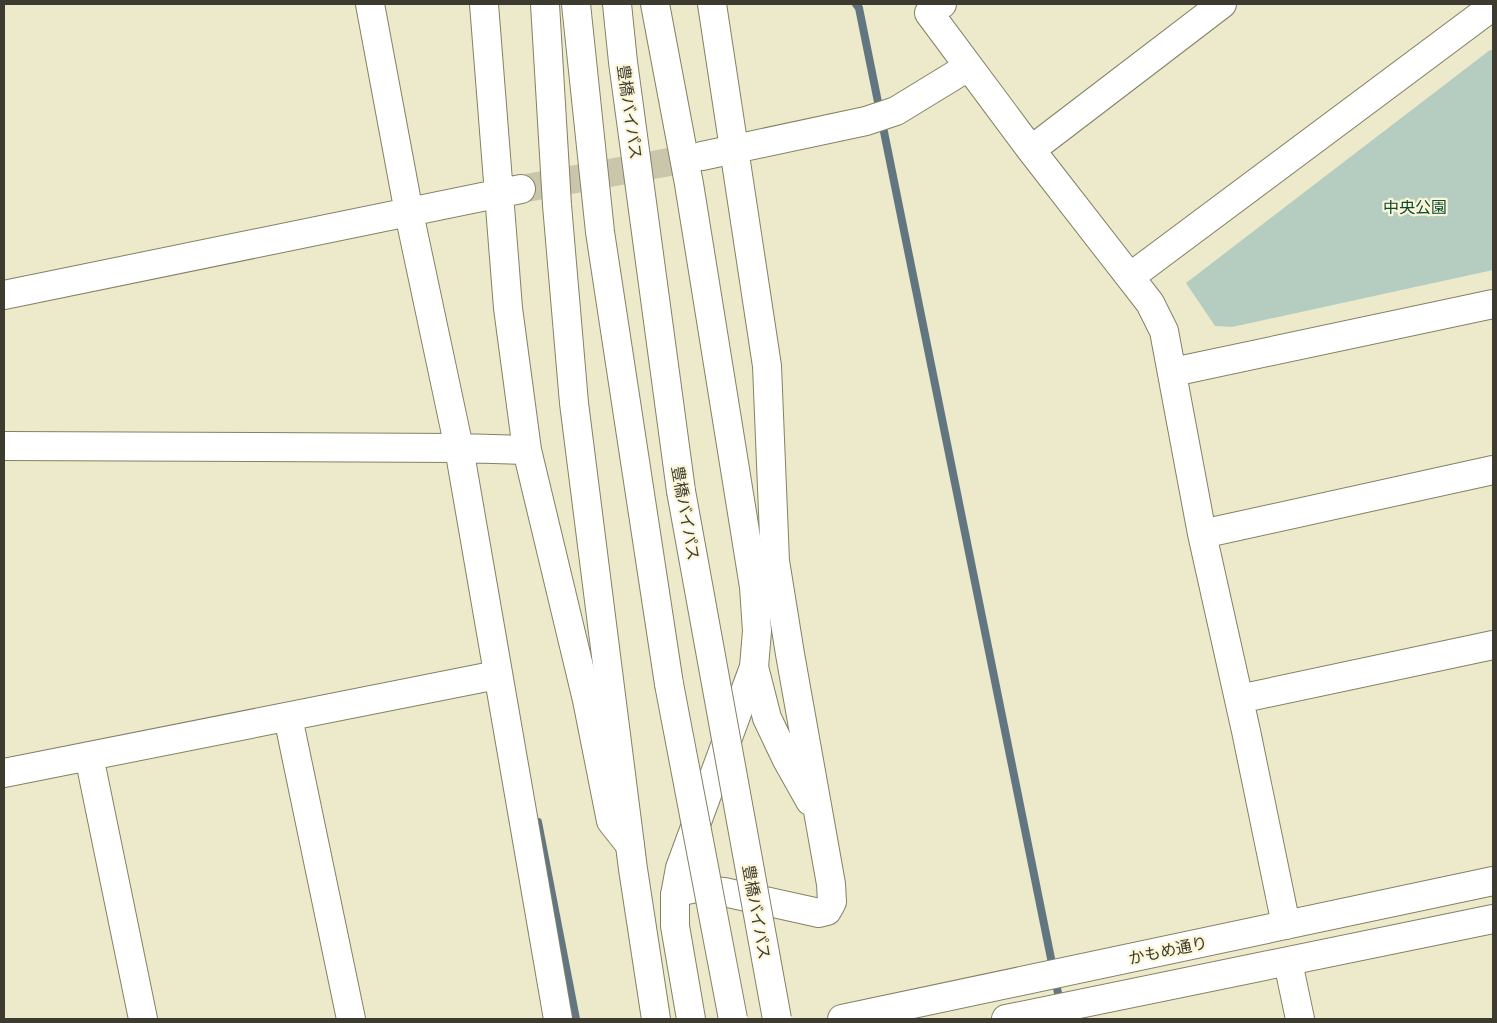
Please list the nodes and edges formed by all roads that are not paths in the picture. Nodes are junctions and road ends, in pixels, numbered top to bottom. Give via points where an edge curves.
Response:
1 (370, 4) edge
2 (484, 4) edge
3 (545, 4) edge
4 (576, 4) edge
5 (617, 4) edge
6 (655, 4) edge
7 (712, 4) edge
8 (942, 4) edge
9 (1222, 4) edge
10 (1493, 6) edge
11 (968, 67) junction
12 (735, 149) junction
13 (1031, 150) junction
14 (702, 156) tunnel mouth
15 (510, 191) junction
16 (417, 210) junction
17 (1130, 277) junction
18 (4, 295) edge
19 (1493, 304) edge
20 (1173, 372) junction
21 (4, 446) edge
22 (459, 448) junction
23 (528, 450) junction
24 (1493, 470) edge
25 (1202, 534) junction
26 (1493, 645) edge
27 (754, 667) junction
28 (498, 675) junction
29 (1239, 699) junction
30 (288, 717) junction
31 (89, 756) junction
32 (4, 773) edge
33 (820, 818) junction
34 (630, 845) junction
35 (1493, 881) edge
36 (675, 895) junction
37 (1493, 920) edge
38 (1286, 925) junction
39 (1288, 962) junction
40 (143, 1019) edge
41 (351, 1019) edge
42 (558, 1019) edge
43 (656, 1019) edge
44 (691, 1019) edge
45 (733, 1019) edge
46 (777, 1019) edge
47 (842, 1019) edge
48 (1006, 1019) edge
49 (1300, 1019) edge

1 - 16 main road
2 - 15 main road
3 - 34 main road via 557,205 574,403
4 - 45 main road, bridge via 600,232 669,684
5 - 46 main road, 豊橋バイパス, bridge via 681,491
6 - 27 main road via 754,587 757,631
7 - 12 main road
8 - 11 main road via 929,13
9 - 13 main road
10 - 17 main road
11 - 12 main road via 896,111 866,121
11 - 13 main road
12 - 14 main road
12 - 33 main road via 767,366 775,561
13 - 17 main road
15 - 16 main road
15 - 23 main road via 508,308
16 - 18 main road
16 - 22 main road
17 - 20 main road via 1150,304 1164,331
19 - 20 main road
20 - 25 main road
21 - 22 main road
22 - 23 main road
22 - 28 main road
23 - 34 main road via 587,700 611,821
24 - 25 main road
25 - 29 main road
26 - 29 main road
27 - 33 main road via 767,718
27 - 36 main road via 680,868
28 - 30 main road
28 - 42 main road
29 - 38 main road
30 - 31 main road
30 - 41 main road
31 - 32 main road
31 - 40 main road
33 - 36 main road via 831,884 832,902 826,911 819,913 696,888
34 - 43 main road
35 - 38 main road, かもめ通り
36 - 44 main road via 675,926
37 - 39 main road
38 - 47 main road, かもめ通り
39 - 48 main road
39 - 49 main road

